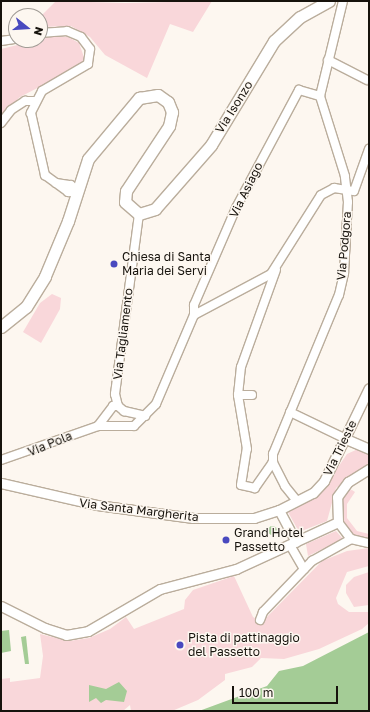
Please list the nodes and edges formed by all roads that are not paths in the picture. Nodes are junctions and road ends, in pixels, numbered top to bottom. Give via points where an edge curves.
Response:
1 (329, 1) edge
2 (344, 1) edge
3 (48, 32) edge
4 (328, 60) junction
5 (367, 80) dead end
6 (320, 96) junction
7 (34, 101) junction
8 (1, 123) edge
9 (369, 149) edge
10 (347, 190) junction
11 (77, 192) junction
12 (139, 214) junction
13 (277, 269) junction
14 (194, 315) junction
15 (1, 327) edge
16 (369, 388) edge
17 (252, 394) dead end
18 (238, 395) junction
19 (118, 406) junction
20 (290, 412) junction
21 (145, 416) junction
22 (98, 426) junction
23 (346, 439) junction
24 (369, 449) edge
25 (1, 460) edge
26 (273, 462) junction
27 (369, 469) edge
28 (1, 483) edge
29 (297, 500) junction
30 (279, 510) junction
31 (338, 522) junction
32 (351, 539) junction
33 (293, 543) junction
34 (369, 543) edge
35 (304, 569) junction
36 (1, 606) edge
37 (260, 620) dead end

1 - 12 main road, Via Isonzo via 294,21 274,41 211,145 155,209
2 - 4 street, Via Podgora
3 - 7 street via 68,31 86,42 91,55 85,68 42,91
4 - 5 street
4 - 6 street, Via Podgora
6 - 10 street, Via Podgora
6 - 14 street, Via Asiago via 299,90 236,208 194,305
7 - 8 street via 25,101 11,110
7 - 11 street via 33,130 45,175 68,192
9 - 10 street via 354,191
10 - 13 street via 327,189 321,195
10 - 20 street, Via Podgora via 344,273 339,295
11 - 12 main road via 88,159 144,95 158,95 171,107 169,126 125,197 130,209
11 - 15 main road via 45,276 26,307
12 - 19 street, Via Tagliamento via 115,394
13 - 14 street via 266,279
13 - 18 street via 241,367
14 - 21 street via 156,404
16 - 23 street, Via Trieste
17 - 18 street
18 - 26 street, Via Podgora via 246,449 240,471 241,485 255,488
19 - 21 street via 128,413
19 - 22 street via 114,406
20 - 23 street
20 - 26 street, Via Podgora
21 - 22 street via 134,426
22 - 25 street, Via Pola
23 - 24 street
23 - 29 street, Via Trieste via 324,481 313,493
26 - 29 street
27 - 31 street via 348,482 338,497
28 - 30 street, Via Santa Margherita via 64,500 193,518 254,518
29 - 30 street, Via Trieste
30 - 33 street
31 - 32 street
31 - 33 street
32 - 34 street
32 - 35 street
33 - 35 street
33 - 36 street via 210,578 160,589 104,625 66,635 45,628
35 - 37 street via 263,612

